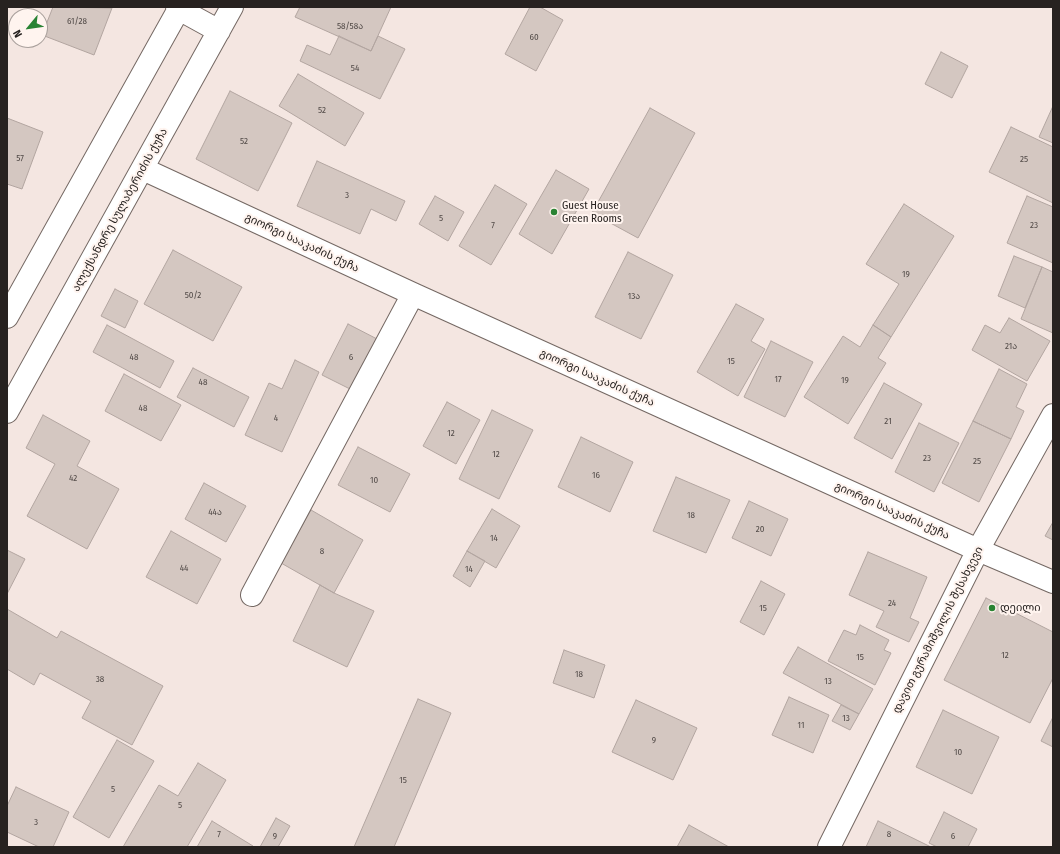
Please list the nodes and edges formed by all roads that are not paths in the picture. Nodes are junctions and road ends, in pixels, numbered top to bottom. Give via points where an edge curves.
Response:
1 (232, 7) edge
2 (178, 8) edge
3 (219, 31) junction
4 (143, 169) junction
5 (413, 294) junction
6 (7, 317) edge
7 (7, 412) edge
8 (1053, 415) edge
9 (978, 550) junction
10 (1053, 582) edge
11 (252, 595) dead end
12 (829, 847) edge

1 - 3 street, ალექსანდრე სულაბერიძის ქუჩა
2 - 3 street
2 - 6 street
3 - 4 street, ალექსანდრე სულაბერიძის ქუჩა
4 - 5 street, გიორგი სააკაძის ქუჩა
4 - 7 street, ალექსანდრე სულაბერიძის ქუჩა
5 - 9 street, გიორგი სააკაძის ქუჩა
5 - 11 street
8 - 9 street, დავით გურამიშვილის შესახვევი
9 - 10 street, გიორგი სააკაძის ქუჩა
9 - 12 street, დავით გურამიშვილის შესახვევი

